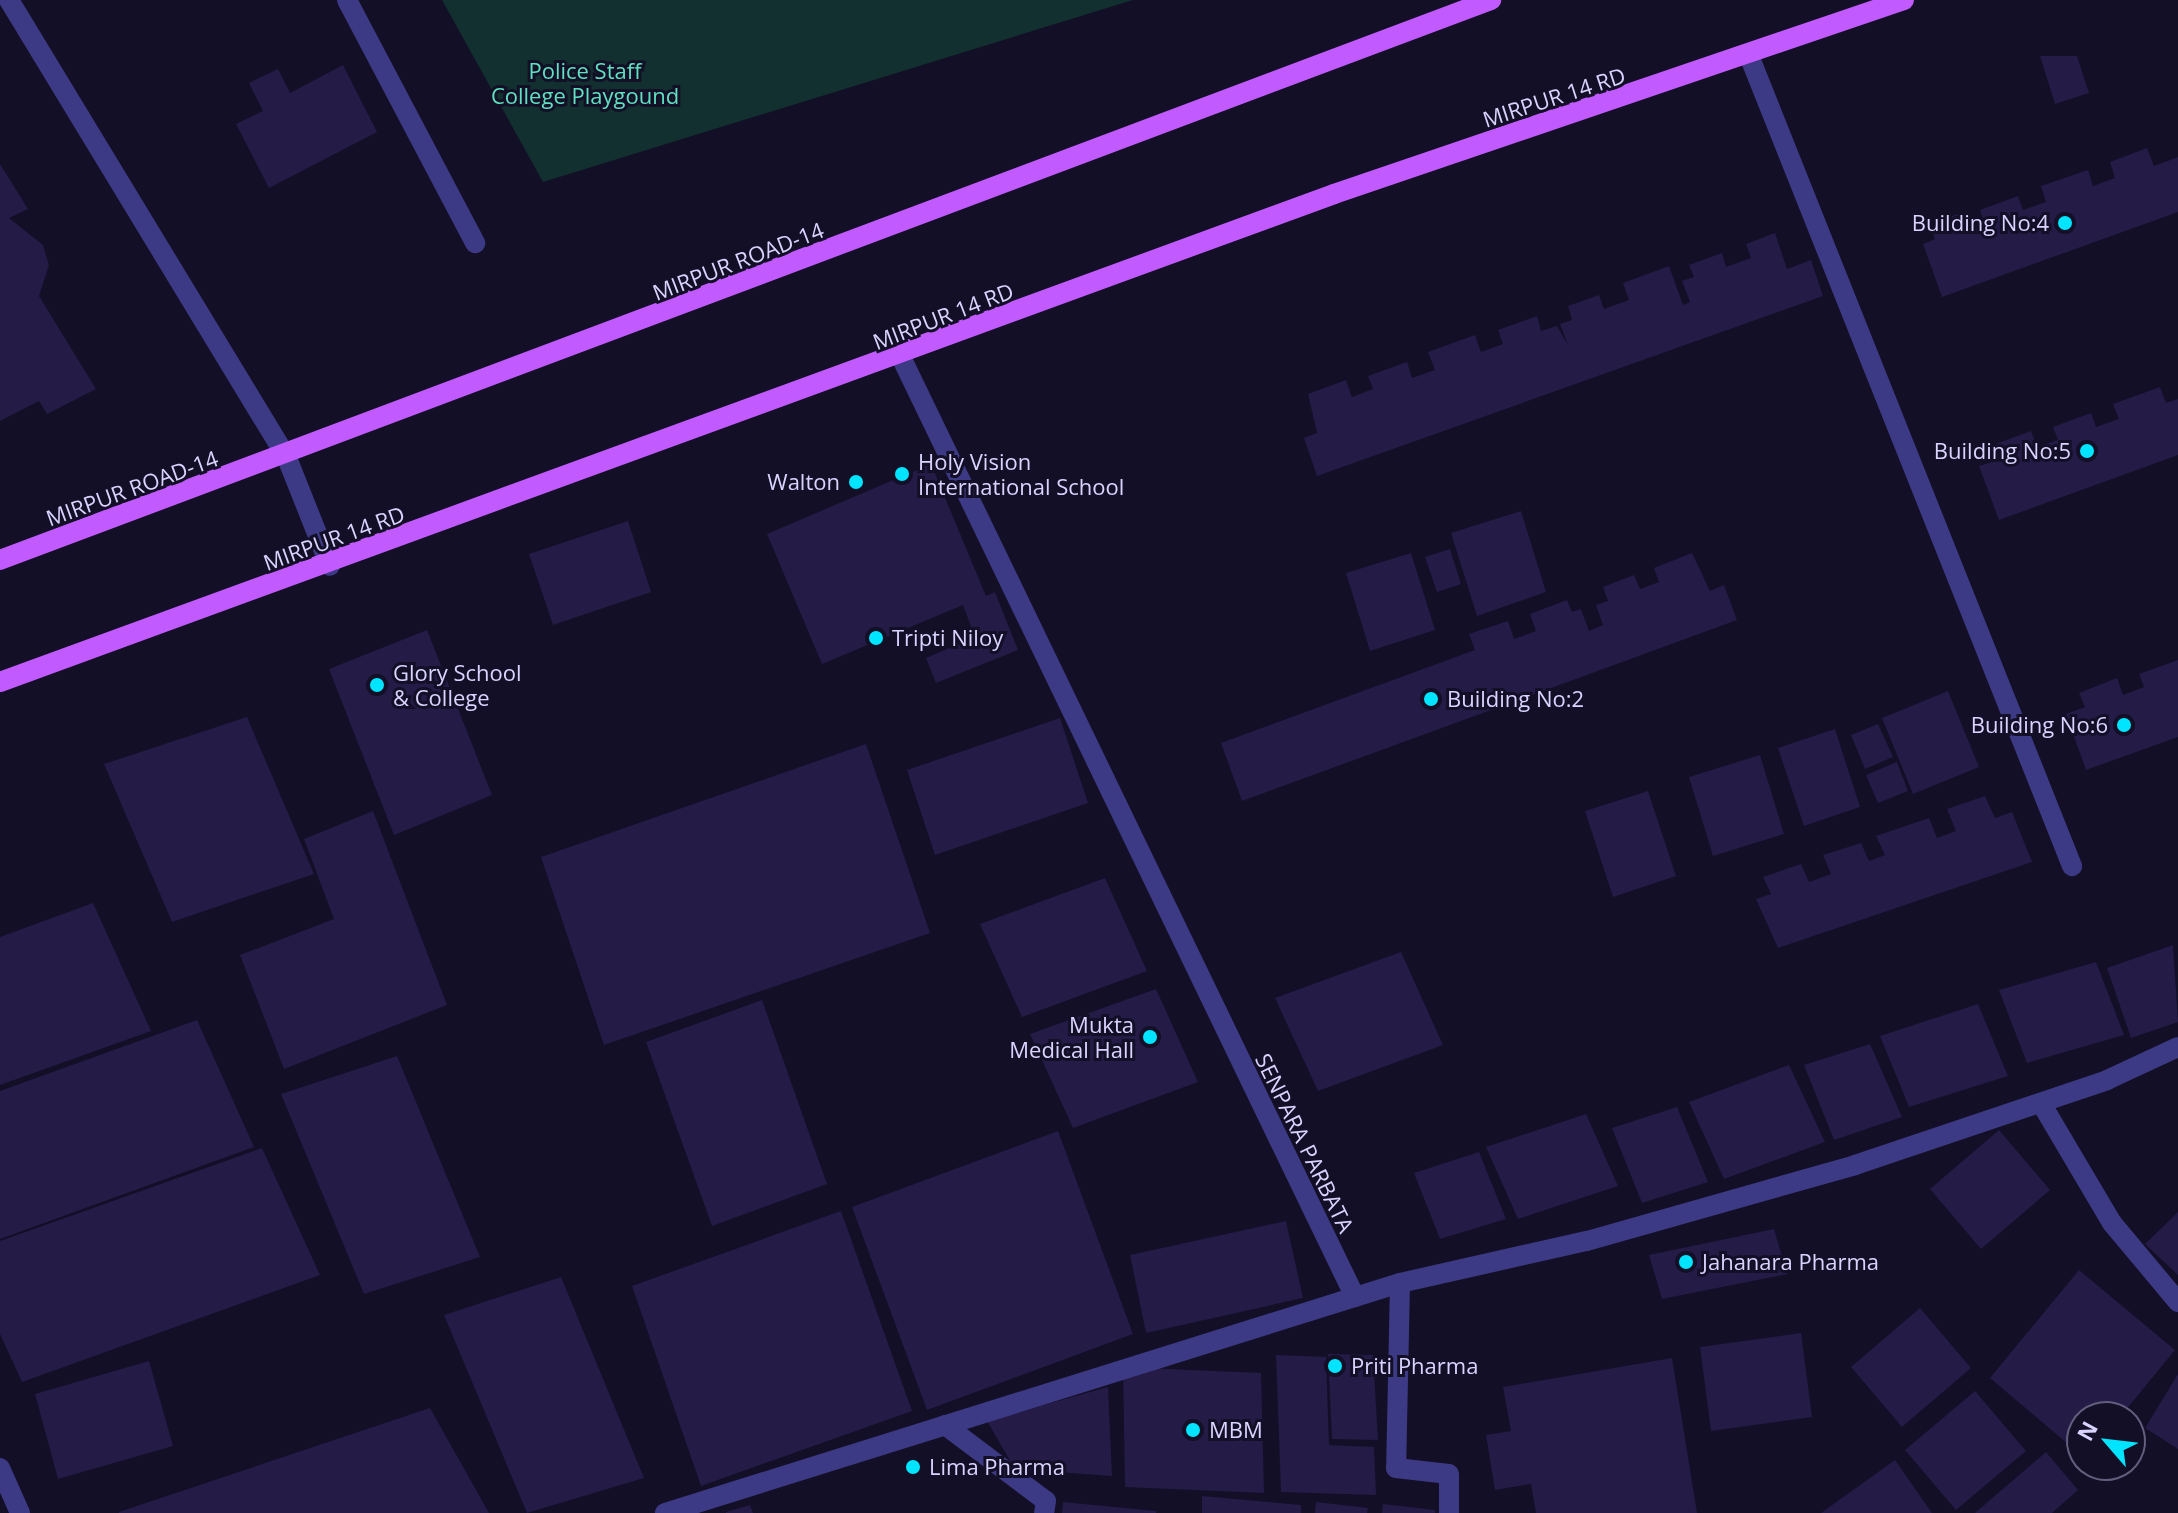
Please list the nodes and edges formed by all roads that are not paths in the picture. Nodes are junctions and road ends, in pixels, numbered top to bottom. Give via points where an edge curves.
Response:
1 (9, 0) edge
2 (347, 0) edge
3 (1491, 0) edge
4 (1904, 0) edge
5 (1750, 58) junction
6 (475, 243) dead end
7 (901, 357) junction
8 (287, 458) junction
9 (0, 560) edge
10 (330, 566) junction
11 (0, 682) edge
12 (2072, 866) dead end
13 (2178, 1047) edge
14 (2041, 1103) junction
15 (1400, 1283) junction
16 (1355, 1297) junction
17 (2178, 1302) edge
18 (945, 1425) junction
19 (0, 1468) edge
20 (20, 1513) edge
21 (665, 1513) edge
22 (1044, 1513) edge
23 (1449, 1513) edge

1 - 8 street
2 - 6 street
3 - 8 main road, MIRPUR ROAD-14
4 - 5 main road, MIRPUR 14 RD
5 - 7 main road, MIRPUR 14 RD via 1334,194
5 - 12 street
7 - 10 main road, MIRPUR 14 RD
7 - 16 street, SENPARA PARBATA
8 - 9 main road, MIRPUR ROAD-14
8 - 10 street
10 - 11 main road, MIRPUR 14 RD
13 - 14 street
14 - 15 street via 1855,1165 1587,1241
14 - 17 street via 2112,1223
15 - 16 street
15 - 23 street via 1396,1468 1449,1474
16 - 18 street
18 - 21 street
18 - 22 street via 1046,1501
19 - 20 street

